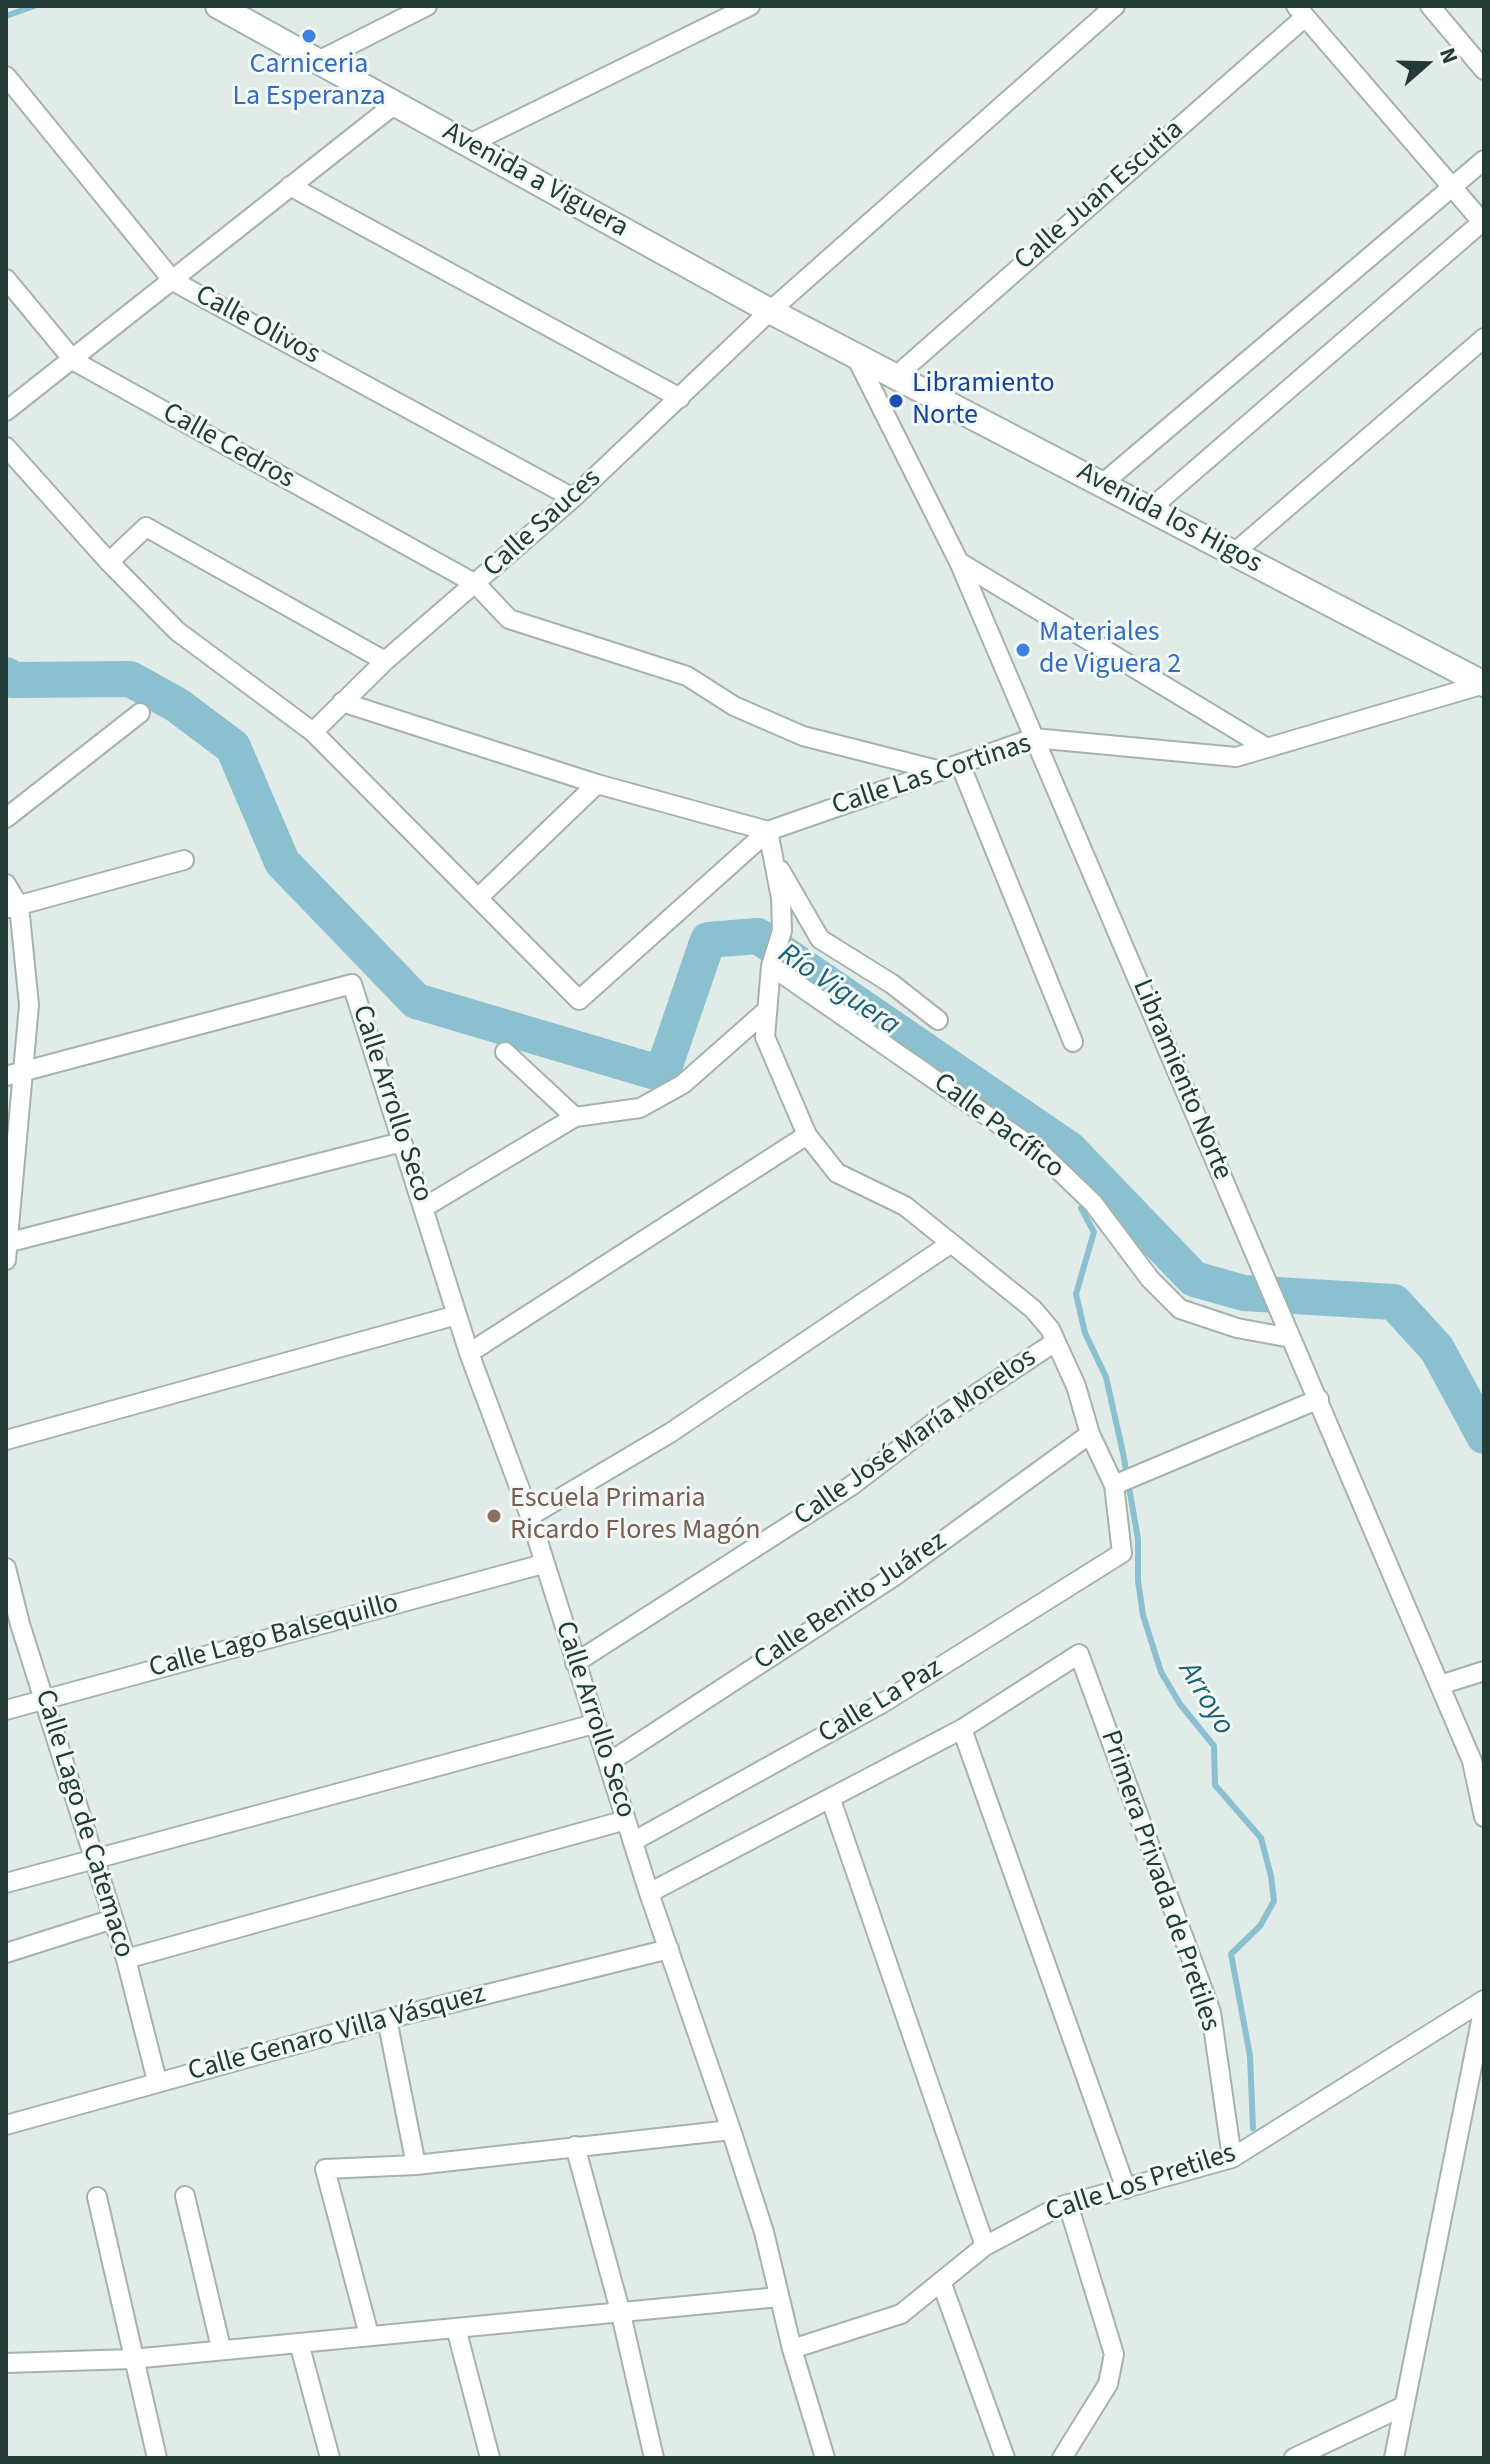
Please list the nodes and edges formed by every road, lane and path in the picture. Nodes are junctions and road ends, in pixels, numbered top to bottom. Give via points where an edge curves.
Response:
1 (218, 6) edge
2 (427, 6) edge
3 (750, 6) edge
4 (1115, 6) edge
5 (1430, 6) edge
6 (1300, 11) edge
7 (318, 61) junction
8 (1484, 70) edge
9 (6, 76) edge
10 (395, 104) junction
11 (469, 144) junction
12 (1484, 160) edge
13 (290, 186) junction
14 (1452, 187) junction
15 (1483, 223) edge
16 (6, 279) edge
17 (173, 281) junction
18 (770, 311) junction
19 (1484, 338) edge
20 (854, 354) junction
21 (74, 361) junction
22 (896, 376) junction
23 (680, 398) junction
24 (6, 411) edge
25 (6, 447) edge
26 (1102, 484) junction
27 (573, 498) junction
28 (1150, 509) junction
29 (1234, 553) junction
30 (109, 562) junction
31 (959, 562) junction
32 (476, 584) junction
33 (385, 661) junction
34 (1484, 684) edge
35 (342, 702) junction
36 (140, 713) dead end
37 (313, 732) junction
38 (1034, 738) junction
39 (1267, 748) junction
40 (960, 764) junction
41 (941, 771) junction
42 (597, 784) junction
43 (6, 818) edge
44 (768, 831) junction
45 (184, 860) dead end
46 (774, 861) junction
47 (6, 884) edge
48 (479, 897) junction
49 (12, 907) edge
50 (771, 966) junction
51 (767, 1010) junction
52 (938, 1020) dead end
53 (1073, 1042) dead end
54 (505, 1052) dead end
55 (25, 1071) junction
56 (6, 1076) edge
57 (575, 1117) junction
58 (807, 1135) junction
59 (402, 1142) junction
60 (423, 1208) junction
61 (950, 1244) junction
62 (7, 1248) edge
63 (457, 1315) junction
64 (1291, 1338) junction
65 (1055, 1342) junction
66 (469, 1353) junction
67 (1319, 1399) junction
68 (1090, 1434) junction
69 (6, 1440) edge
70 (1124, 1479) junction
71 (530, 1516) junction
72 (543, 1564) junction
73 (6, 1568) edge
74 (13, 1626) edge
75 (575, 1663) junction
76 (1484, 1671) edge
77 (1440, 1685) junction
78 (44, 1700) junction
79 (6, 1710) edge
80 (594, 1724) junction
81 (962, 1729) junction
82 (608, 1763) junction
83 (831, 1800) junction
84 (1484, 1817) edge
85 (626, 1820) junction
86 (634, 1841) junction
87 (92, 1858) junction
88 (6, 1883) edge
89 (649, 1893) junction
90 (113, 1919) junction
91 (669, 1949) junction
92 (6, 1953) edge
93 (126, 1959) junction
94 (1484, 2003) edge
95 (387, 2019) junction
96 (157, 2081) junction
97 (6, 2125) edge
98 (731, 2130) junction
99 (575, 2146) junction
100 (1232, 2158) junction
101 (416, 2165) junction
102 (1126, 2189) junction
103 (185, 2196) dead end
104 (97, 2197) dead end
105 (1068, 2204) junction
106 (985, 2246) junction
107 (942, 2284) junction
108 (779, 2297) junction
109 (621, 2314) junction
110 (456, 2328) junction
111 (369, 2335) junction
112 (299, 2343) junction
113 (221, 2348) junction
114 (792, 2349) junction
115 (132, 2359) junction
116 (6, 2363) edge
117 (1404, 2406) junction
118 (157, 2458) edge
119 (330, 2458) edge
120 (490, 2458) edge
121 (654, 2458) edge
122 (825, 2458) edge
123 (1005, 2458) edge
124 (1062, 2458) edge
125 (1294, 2458) edge
126 (1394, 2458) edge

1 - 7 street, Avenida a Viguera
2 - 7 street
3 - 11 street
4 - 18 street, Calle Sauces
5 - 8 street
6 - 14 street
6 - 22 street, Calle Juan Escutia
7 - 10 street, Avenida a Viguera
9 - 17 street, Calle Olivos
10 - 11 street, Avenida a Viguera
10 - 13 street
11 - 18 street, Avenida a Viguera
12 - 14 street
13 - 17 street
13 - 23 street
14 - 15 street
14 - 26 street
15 - 28 street
16 - 21 street, Calle Cedros
17 - 21 street
17 - 27 street, Calle Olivos
18 - 20 street, Avenida a Viguera
18 - 23 street, Calle Sauces
19 - 29 street
20 - 22 street, Avenida los Higos
20 - 31 street, Libramiento Norte
21 - 24 street
21 - 32 street, Calle Cedros
22 - 26 street, Avenida los Higos
23 - 27 street, Calle Sauces
25 - 30 street
26 - 28 street, Avenida los Higos
27 - 32 street, Calle Sauces
28 - 29 street, Avenida los Higos
29 - 34 street, Avenida los Higos
30 - 33 street via 146,527
30 - 37 street via 177,631
31 - 38 street, Libramiento Norte
31 - 39 street
32 - 33 street, Calle Sauces
32 - 41 street, Calle Cedros via 509,619 687,676 734,706 803,736
33 - 35 street, Calle Sauces
34 - 39 street, Calle Las Cortinas
35 - 37 street, Calle Sauces
35 - 42 street
36 - 43 street
37 - 48 street
38 - 39 street, Calle Las Cortinas via 1236,757
38 - 40 street, Calle Las Cortinas
38 - 64 street, Libramiento Norte
40 - 41 street, Calle Las Cortinas
40 - 53 street
41 - 44 street, Calle Las Cortinas
42 - 44 street
42 - 48 street
44 - 46 street
44 - 48 street, Calle Las Cortinas via 579,1000
45 - 49 street
46 - 50 street via 782,931
46 - 52 street via 820,939
47 - 49 street
49 - 55 street via 29,1005
50 - 51 street
50 - 64 street, Calle Pacífico via 1042,1154 1087,1198 1180,1309
51 - 57 street via 683,1084 640,1108
51 - 58 street via 765,1037
54 - 57 street
55 - 56 street
55 - 59 street, Calle Arrollo Seco via 352,984
55 - 62 street
57 - 60 street
58 - 61 street via 837,1173 905,1206
58 - 66 street
59 - 60 street, Calle Arrollo Seco
59 - 62 street
60 - 63 street, Calle Arrollo Seco
61 - 65 street via 1033,1309
61 - 71 street via 670,1433
63 - 66 street, Calle Arrollo Seco
63 - 69 street
64 - 67 street, Libramiento Norte
65 - 68 street
65 - 75 street, Calle José María Morelos via 940,1418 851,1486
66 - 71 street, Calle Arrollo Seco
67 - 70 street
67 - 77 street, Libramiento Norte
68 - 70 street
68 - 82 street, Calle Benito Juárez via 893,1577
70 - 86 street, Calle La Paz via 1122,1553 881,1704
71 - 72 street, Calle Arrollo Seco
72 - 75 street, Calle Arrollo Seco
72 - 78 street, Calle Lago Balsequillo
73 - 74 street, Calle Lago de Catemaco
74 - 78 street, Calle Lago de Catemaco
75 - 80 street, Calle Arrollo Seco
76 - 77 street
77 - 84 street, Libramiento Norte via 1472,1761
78 - 79 street, Calle Lago Balsequillo
78 - 87 street, Calle Lago de Catemaco
80 - 82 street, Calle Arrollo Seco
80 - 87 street
81 - 83 street
81 - 100 street, Primera Privada de Pretiles via 1079,1654 1211,2012
81 - 102 street
82 - 85 street, Calle Arrollo Seco
83 - 89 street
83 - 106 street
85 - 86 street, Calle Arrollo Seco
85 - 93 street
86 - 89 street, Calle Arrollo Seco
87 - 88 street
87 - 90 street, Calle Lago de Catemaco
89 - 91 street, Calle Arrollo Seco
90 - 92 street
90 - 93 street, Calle Lago de Catemaco
91 - 95 street, Calle Genaro Villa Vásquez
91 - 98 street, Calle Arrollo Seco
93 - 96 street, Calle Lago de Catemaco
94 - 100 street, Calle Los Pretiles
94 - 117 street
95 - 96 street, Calle Genaro Villa Vásquez
95 - 101 street
96 - 97 street, Calle Genaro Villa Vásquez
98 - 99 street
98 - 108 street, Calle Arrollo Seco
99 - 101 street
99 - 109 street
100 - 102 street, Calle Los Pretiles
101 - 111 street via 325,2169
102 - 105 street, Calle Los Pretiles
103 - 113 street
104 - 115 street
105 - 106 street, Calle Los Pretiles
105 - 124 street via 1114,2354 1108,2384
106 - 107 street, Calle Los Pretiles
107 - 114 street, Calle Los Pretiles via 901,2314
107 - 123 street
108 - 109 street
108 - 114 street, Calle Arrollo Seco
109 - 110 street
109 - 121 street
110 - 111 street
110 - 120 street
111 - 112 street
112 - 113 street
112 - 119 street
113 - 115 street
114 - 122 street, Calle Arrollo Seco
115 - 116 street
115 - 118 street
117 - 125 street
117 - 126 street

